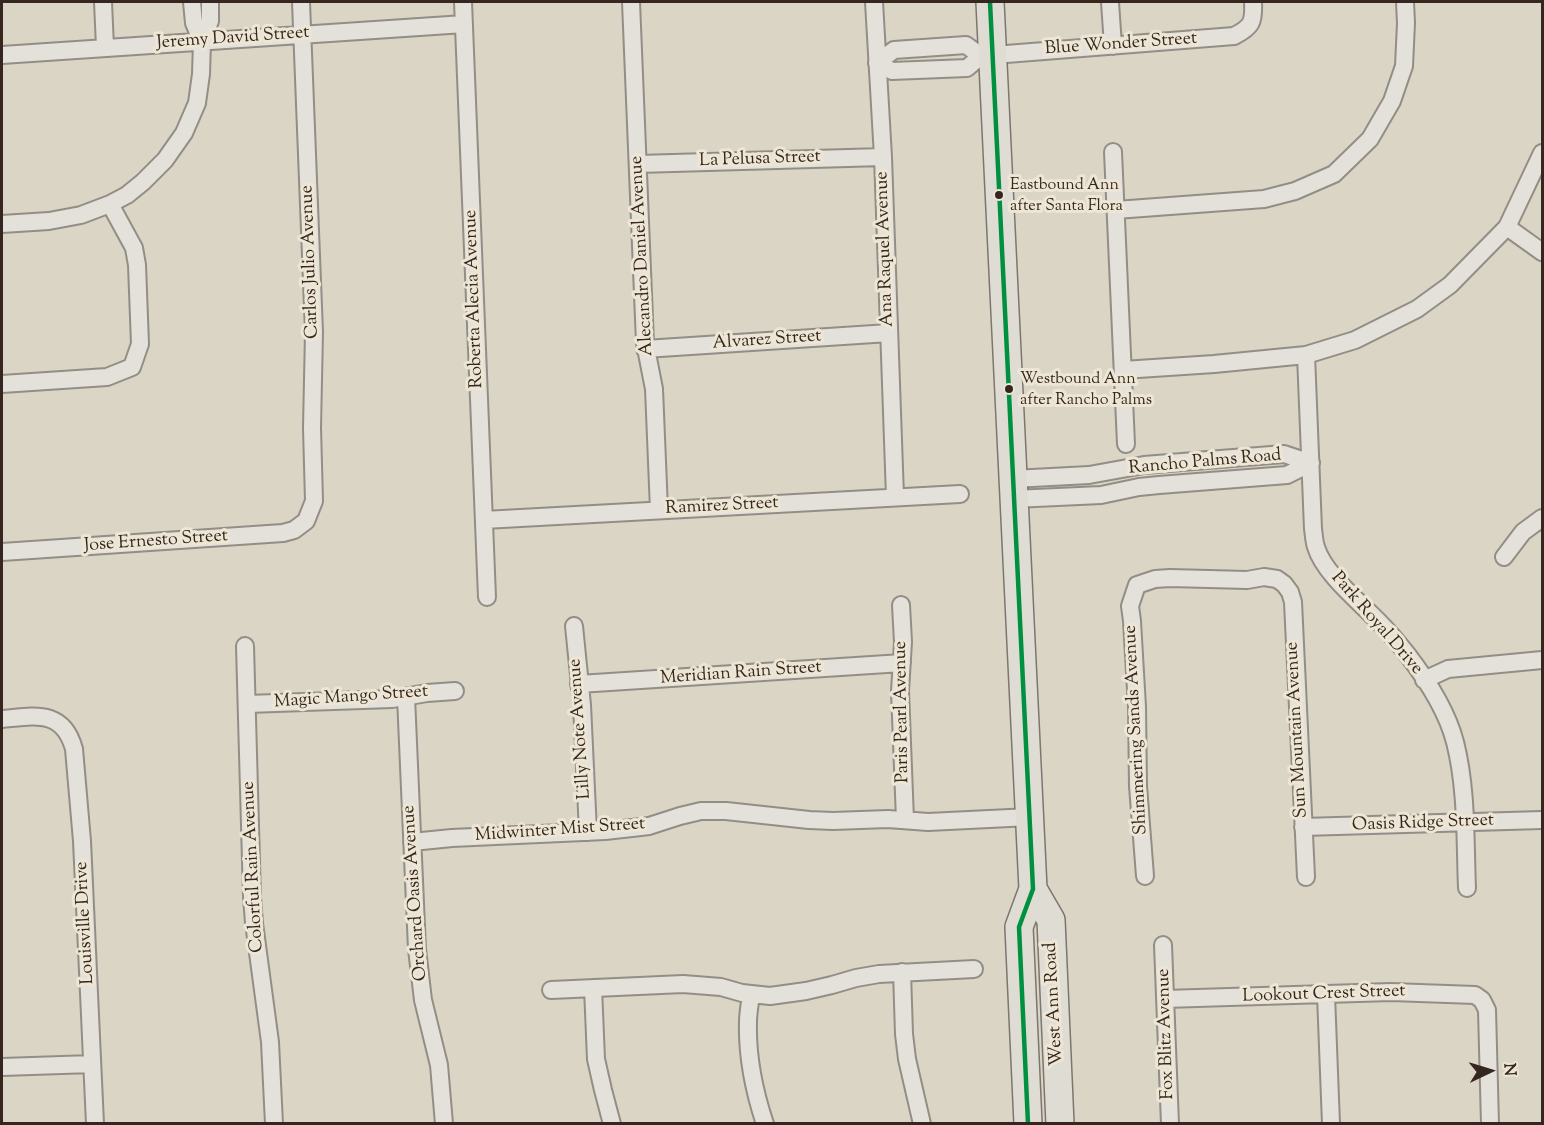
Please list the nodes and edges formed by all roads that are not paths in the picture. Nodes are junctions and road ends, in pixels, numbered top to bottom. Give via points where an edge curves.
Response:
1 (103, 2) edge
2 (192, 2) edge
3 (210, 2) edge
4 (301, 2) edge
5 (463, 2) edge
6 (631, 2) edge
7 (874, 2) edge
8 (990, 2) edge
9 (1110, 2) edge
10 (1253, 2) edge
11 (1405, 2) edge
12 (464, 24) junction
13 (302, 34) junction
14 (202, 42) junction
15 (1113, 46) junction
16 (105, 48) junction
17 (2, 55) edge
18 (987, 56) junction
19 (877, 63) junction
20 (1113, 152) dead end
21 (1542, 153) edge
22 (882, 157) junction
23 (638, 164) junction
24 (110, 204) junction
25 (1116, 210) junction
26 (2, 224) edge
27 (1507, 227) junction
28 (1542, 252) edge
29 (889, 333) junction
30 (645, 349) junction
31 (1306, 355) junction
32 (1123, 370) junction
33 (2, 384) edge
34 (1126, 444) dead end
35 (1311, 464) junction
36 (1014, 489) junction
37 (960, 494) dead end
38 (896, 497) junction
39 (659, 510) junction
40 (1542, 518) edge
41 (306, 520) joint
42 (484, 520) junction
43 (2, 552) edge
44 (1504, 557) dead end
45 (1137, 585) joint
46 (487, 597) dead end
47 (901, 605) dead end
48 (574, 626) dead end
49 (245, 646) dead end
50 (1542, 660) edge
51 (902, 663) junction
52 (1424, 680) junction
53 (579, 684) junction
54 (455, 691) dead end
55 (406, 697) junction
56 (247, 704) junction
57 (2, 718) edge
58 (1030, 817) junction
59 (905, 820) junction
60 (1542, 820) edge
61 (1465, 822) junction
62 (1303, 827) junction
63 (588, 832) junction
64 (412, 842) junction
65 (1145, 876) dead end
66 (1306, 877) dead end
67 (1467, 888) dead end
68 (1033, 889) junction
69 (1163, 945) dead end
70 (974, 969) dead end
71 (902, 972) junction
72 (593, 988) junction
73 (551, 990) dead end
74 (751, 994) junction
75 (1326, 994) junction
76 (1165, 999) junction
77 (92, 1064) junction
78 (2, 1067) edge
79 (95, 1124) edge
80 (274, 1124) edge
81 (444, 1124) edge
82 (612, 1124) edge
83 (765, 1124) edge
84 (922, 1124) edge
85 (1028, 1124) edge
86 (1060, 1124) edge
87 (1170, 1124) edge
88 (1331, 1124) edge
89 (1490, 1124) edge

1 - 16 street
2 - 14 street via 194,23
3 - 14 street via 210,21
4 - 13 street, Carlos Julio Avenue
5 - 12 street, Roberta Alecia Avenue
6 - 23 street, Alecandro Daniel Avenue
7 - 19 street, Ana Raquel Avenue
8 - 18 main road, West Ann Road
9 - 15 street
10 - 15 street, Blue Wonder Street via 1254,18 1247,29 1234,36
11 - 25 street via 1404,66 1392,101 1370,139 1334,174 1264,199
12 - 13 street, Jeremy David Street
12 - 42 street, Roberta Alecia Avenue
13 - 14 street, Jeremy David Street
13 - 41 street, Carlos Julio Avenue via 314,332 314,501
14 - 16 street, Jeremy David Street
14 - 24 street via 196,104 184,133 143,182
15 - 18 street, Blue Wonder Street
16 - 17 street, Jeremy David Street
18 - 19 street via 967,68 892,71
18 - 19 street via 966,45 894,50
18 - 36 main road, West Ann Road
19 - 22 street, Ana Raquel Avenue
20 - 25 street
21 - 27 street
22 - 23 street, La Pelusa Street
22 - 29 street, Ana Raquel Avenue
23 - 30 street, Alecandro Daniel Avenue
24 - 26 street via 49,221
24 - 33 street via 134,248 137,265 140,344 132,367 107,377
25 - 32 street
27 - 28 street
27 - 31 street via 1450,285 1417,309 1355,340
29 - 30 street, Alvarez Street
29 - 38 street, Ana Raquel Avenue
30 - 39 street, Alecandro Daniel Avenue via 654,389
31 - 32 street
31 - 35 street, Park Royal Drive
32 - 34 street
35 - 36 street, Rancho Palms Road via 1284,454 1144,465
35 - 52 street, Park Royal Drive via 1316,548 1328,569 1407,654
36 - 58 main road, West Ann Road
37 - 38 street, Ramirez Street
38 - 39 street, Ramirez Street
39 - 42 street, Ramirez Street
40 - 44 street via 1523,532
41 - 43 street, Jose Ernesto Street via 283,533
42 - 46 street, Roberta Alecia Avenue
45 - 62 street, Sun Mountain Avenue via 1170,578 1264,577 1277,579 1290,592
45 - 65 street, Shimmering Sands Avenue via 1130,606
47 - 51 street, Paris Pearl Avenue
48 - 53 street, Lilly Note Avenue
49 - 56 street, Colorful Rain Avenue
50 - 52 street via 1448,669
51 - 53 street, Meridian Rain Street
51 - 59 street, Paris Pearl Avenue
52 - 61 street, Park Royal Drive via 1443,710 1455,741
53 - 63 street, Lilly Note Avenue
54 - 55 street, Magic Mango Street
55 - 56 street, Magic Mango Street
55 - 64 street, Orchard Oasis Avenue
56 - 80 street, Colorful Rain Avenue via 252,897 270,1042
57 - 77 street, Louisville Drive via 46,717 63,726 71,736 82,841
58 - 59 street, Midwinter Mist Street
58 - 68 main road, West Ann Road
59 - 63 street, Midwinter Mist Street via 809,820 701,811 649,826
60 - 61 street, Oasis Ridge Street
61 - 62 street, Oasis Ridge Street
61 - 67 street, Park Royal Drive
62 - 66 street, Sun Mountain Avenue
63 - 64 street, Midwinter Mist Street
64 - 81 street, Orchard Oasis Avenue via 417,949 423,1000 439,1065
68 - 85 main road, West Ann Road via 1019,927
68 - 86 main road, West Ann Road via 1051,920
69 - 76 street, Fox Blitz Avenue
70 - 71 street
71 - 74 street via 784,995
71 - 84 street via 904,1034
72 - 73 street
72 - 74 street via 683,984
72 - 82 street via 597,1059
74 - 83 street via 748,1038 755,1090
75 - 76 street, Lookout Crest Street
75 - 88 street
75 - 89 street, Lookout Crest Street via 1415,992 1475,995 1482,1000 1487,1010
76 - 87 street, Fox Blitz Avenue
77 - 78 street
77 - 79 street, Louisville Drive

